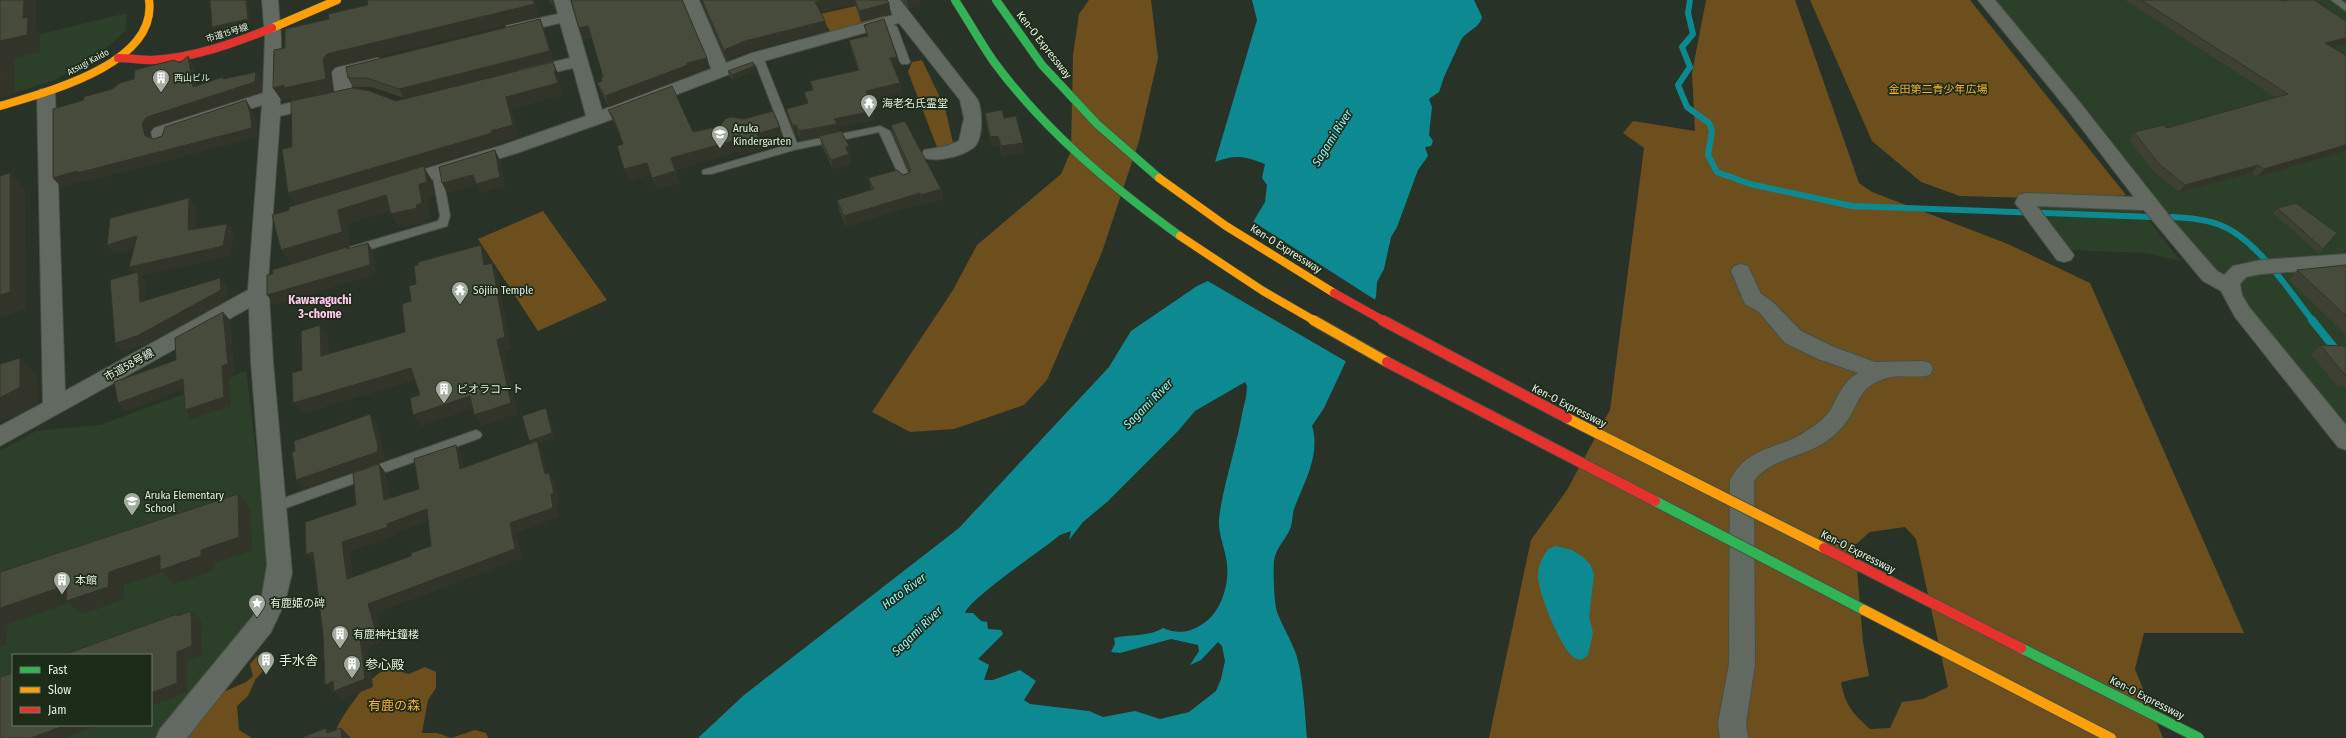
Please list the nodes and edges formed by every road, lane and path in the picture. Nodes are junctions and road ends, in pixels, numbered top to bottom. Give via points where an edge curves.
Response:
1 (149, 0) edge
2 (270, 0) edge
3 (336, 0) edge
4 (691, 0) edge
5 (892, 0) edge
6 (955, 0) edge
7 (996, 0) edge
8 (1986, 0) edge
9 (2329, 5) edge
10 (567, 7) edge
11 (2346, 8) edge
12 (898, 22) junction
13 (2346, 23) edge
14 (272, 28) junction
15 (498, 33) edge
16 (919, 37) junction
17 (897, 40) junction
18 (184, 56) junction
19 (758, 57) junction
20 (118, 58) junction
21 (393, 60) edge
22 (579, 61) junction
23 (905, 62) dead end
24 (186, 68) edge
25 (721, 71) junction
26 (509, 78) edge
27 (46, 93) junction
28 (271, 105) junction
29 (0, 106) edge
30 (596, 119) junction
31 (160, 132) dead end
32 (793, 147) junction
33 (931, 154) dead end
34 (437, 172) junction
35 (707, 172) dead end
36 (906, 180) edge
37 (384, 187) edge
38 (2149, 204) junction
39 (340, 255) edge
40 (2064, 255) dead end
41 (2346, 262) edge
42 (1741, 271) dead end
43 (263, 283) junction
44 (2230, 287) junction
45 (1922, 369) dead end
46 (1882, 370) junction
47 (54, 407) junction
48 (0, 436) edge
49 (476, 436) dead end
50 (2346, 441) edge
51 (275, 507) junction
52 (170, 738) edge
53 (1734, 738) edge
54 (2110, 738) edge
55 (2199, 738) edge

1 - 20 main road, Atsugi Kaido via 150,16 147,26 139,38
2 - 14 street
3 - 14 main road, 市道15号線
4 - 25 street
5 - 12 street
6 - 54 main road, bridge via 987,54 1044,122 1123,194 1167,229 1225,268 1387,362
7 - 55 main road, Ken-O Expressway, bridge via 1036,58 1092,119 1172,187 1283,262 1416,340 1509,389
8 - 38 street via 2072,104
9 - 11 lane
9 - 13 street
10 - 15 street
10 - 22 street
12 - 16 street
12 - 17 lane
12 - 19 street
14 - 18 main road, 市道15号線
14 - 28 street
16 - 17 lane
16 - 33 street via 965,92 975,116 967,144 950,151
17 - 23 lane
18 - 20 main road, 市道15号線 via 152,60
18 - 24 lane
19 - 25 street
19 - 32 lane
20 - 27 main road, Atsugi Kaido
21 - 28 street via 341,72 351,94
22 - 26 street
22 - 30 street
25 - 30 street
27 - 29 main road, Atsugi Kaido
27 - 47 street
28 - 31 street
28 - 43 street via 272,221
30 - 34 street
32 - 35 lane
32 - 36 lane via 880,129 885,131
34 - 37 street
34 - 39 lane via 445,216 443,223
38 - 40 street via 2026,199 2025,203
38 - 44 street via 2210,276
41 - 44 street via 2240,270 2229,282
42 - 46 street via 1752,299 1766,307 1794,337 1826,353 1874,370
43 - 47 street, 市道58号線
43 - 51 street via 262,362
44 - 50 street via 2232,296 2242,312
45 - 46 street
46 - 53 street via 1863,380 1848,395 1839,415 1815,438 1794,450 1769,455 1746,472 1742,480 1742,664 1732,723
47 - 48 street, 市道58号線
49 - 51 lane
51 - 52 street via 280,565 278,589 272,605 262,624

